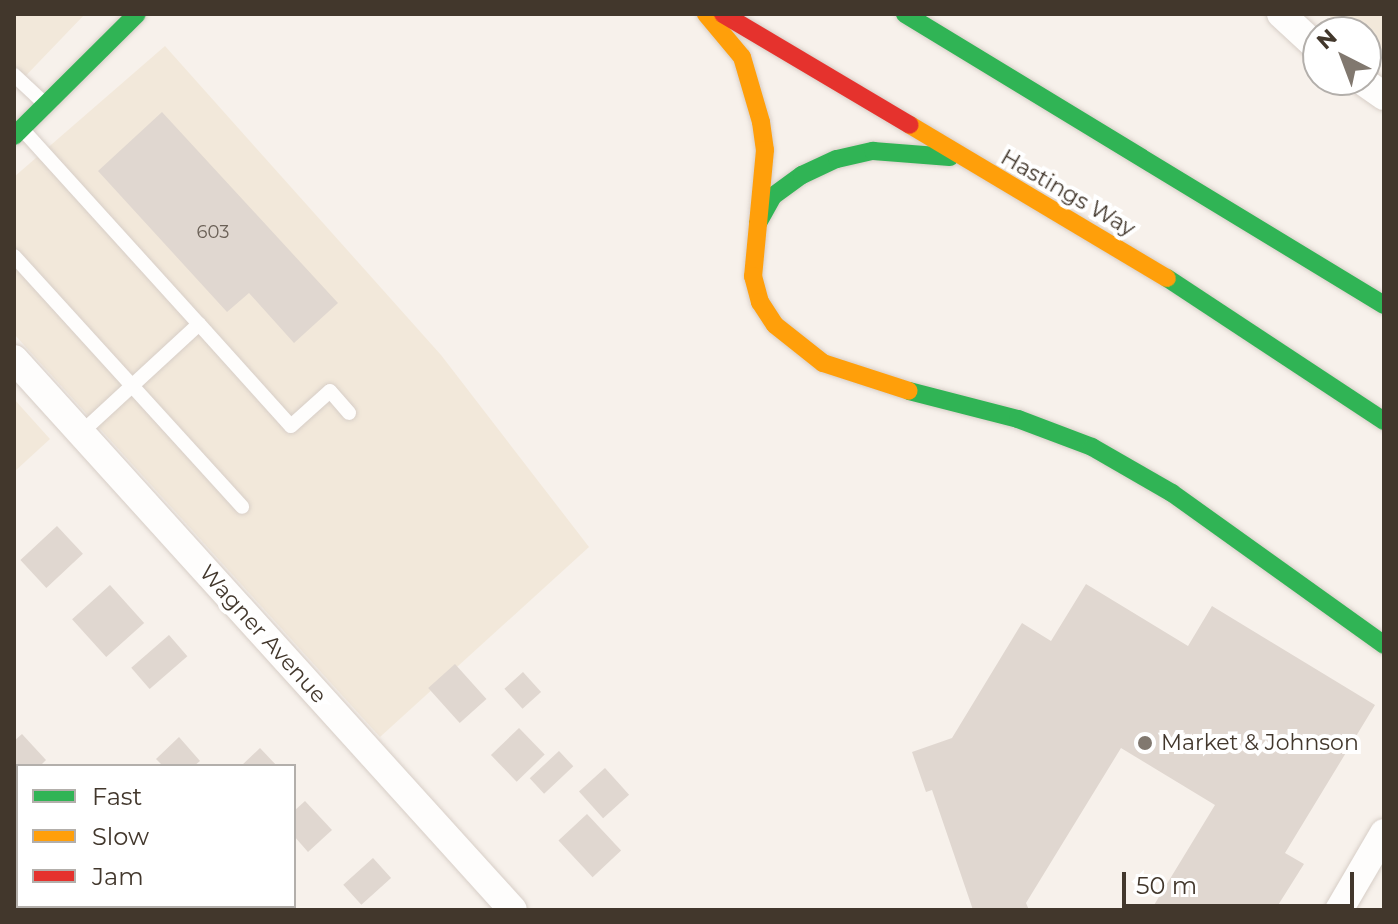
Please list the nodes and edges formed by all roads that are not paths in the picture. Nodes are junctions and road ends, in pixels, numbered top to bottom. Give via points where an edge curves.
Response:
1 (137, 14) edge
2 (706, 14) edge
3 (723, 14) edge
4 (905, 14) edge
5 (1281, 14) edge
6 (1302, 33) edge
7 (14, 75) edge
8 (46, 105) junction
9 (18, 132) edge
10 (961, 158) junction
11 (758, 223) junction
12 (14, 256) edge
13 (1384, 305) edge
14 (199, 324) junction
15 (14, 359) edge
16 (132, 386) junction
17 (349, 413) dead end
18 (1384, 421) edge
19 (81, 433) junction
20 (242, 507) dead end
21 (1384, 645) edge
22 (1384, 833) edge
23 (513, 910) edge
24 (1339, 910) edge

1 - 8 main road
2 - 11 main road via 742,57 761,122 765,150
3 - 10 main road, Hastings Way
4 - 13 main road
5 - 6 street
7 - 8 lane
8 - 9 main road
9 - 14 lane
10 - 11 main road via 873,151 837,159 773,196
10 - 18 main road, Hastings Way via 1199,297
11 - 21 main road via 753,276 760,302 775,325 823,363 1018,419 1092,447 1172,493
12 - 16 lane
14 - 16 lane
14 - 17 lane via 291,426 330,391
15 - 19 street, Wagner Avenue
16 - 19 lane
16 - 20 lane
19 - 23 street, Wagner Avenue
22 - 24 street

